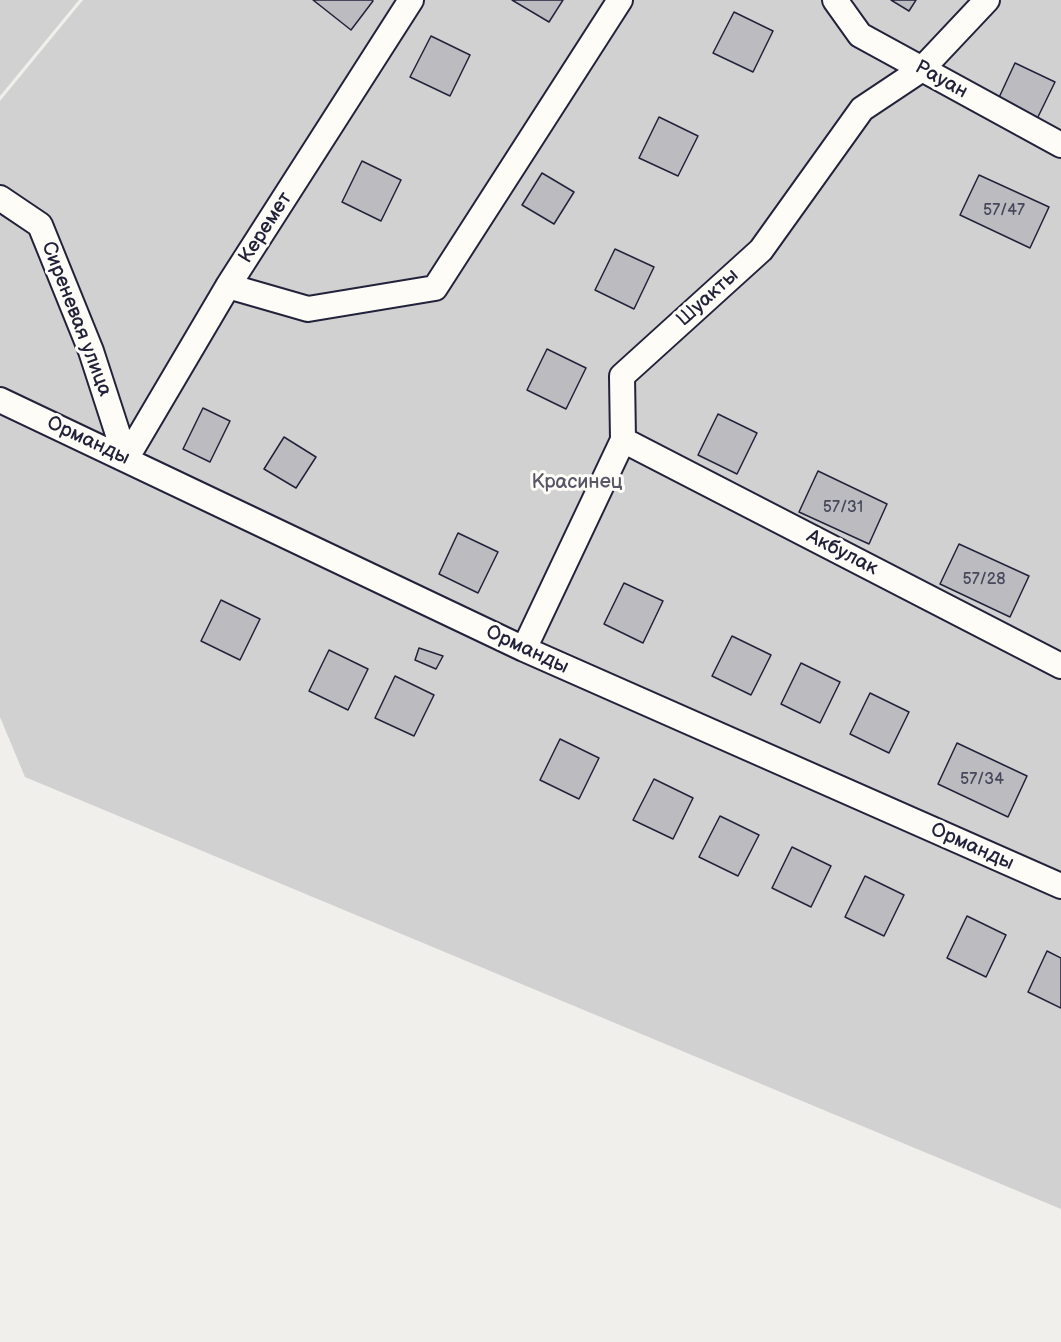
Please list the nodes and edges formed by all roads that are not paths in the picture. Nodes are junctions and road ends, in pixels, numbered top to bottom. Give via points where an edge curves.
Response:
1 (411, 0) edge
2 (620, 0) edge
3 (835, 0) edge
4 (987, 0) edge
5 (922, 69) junction
6 (1061, 145) edge
7 (0, 198) edge
8 (228, 286) junction
9 (0, 400) edge
10 (623, 440) junction
11 (126, 459) junction
12 (524, 650) junction
13 (1061, 666) edge
14 (1061, 886) edge

1 - 8 street, Керемет
2 - 8 street via 435,288 308,309
3 - 5 street, Рауан via 860,35
4 - 5 street, Шуакты
5 - 6 street, Рауан
5 - 10 street, Шуакты via 862,109 761,250 622,376
7 - 11 street, Сиреневая улица via 40,225 91,351
8 - 11 street, Керемет
9 - 11 street, Орманды
10 - 12 street, Шуакты
10 - 13 street, Акбулак
11 - 12 street, Орманды
12 - 14 street, Орманды

